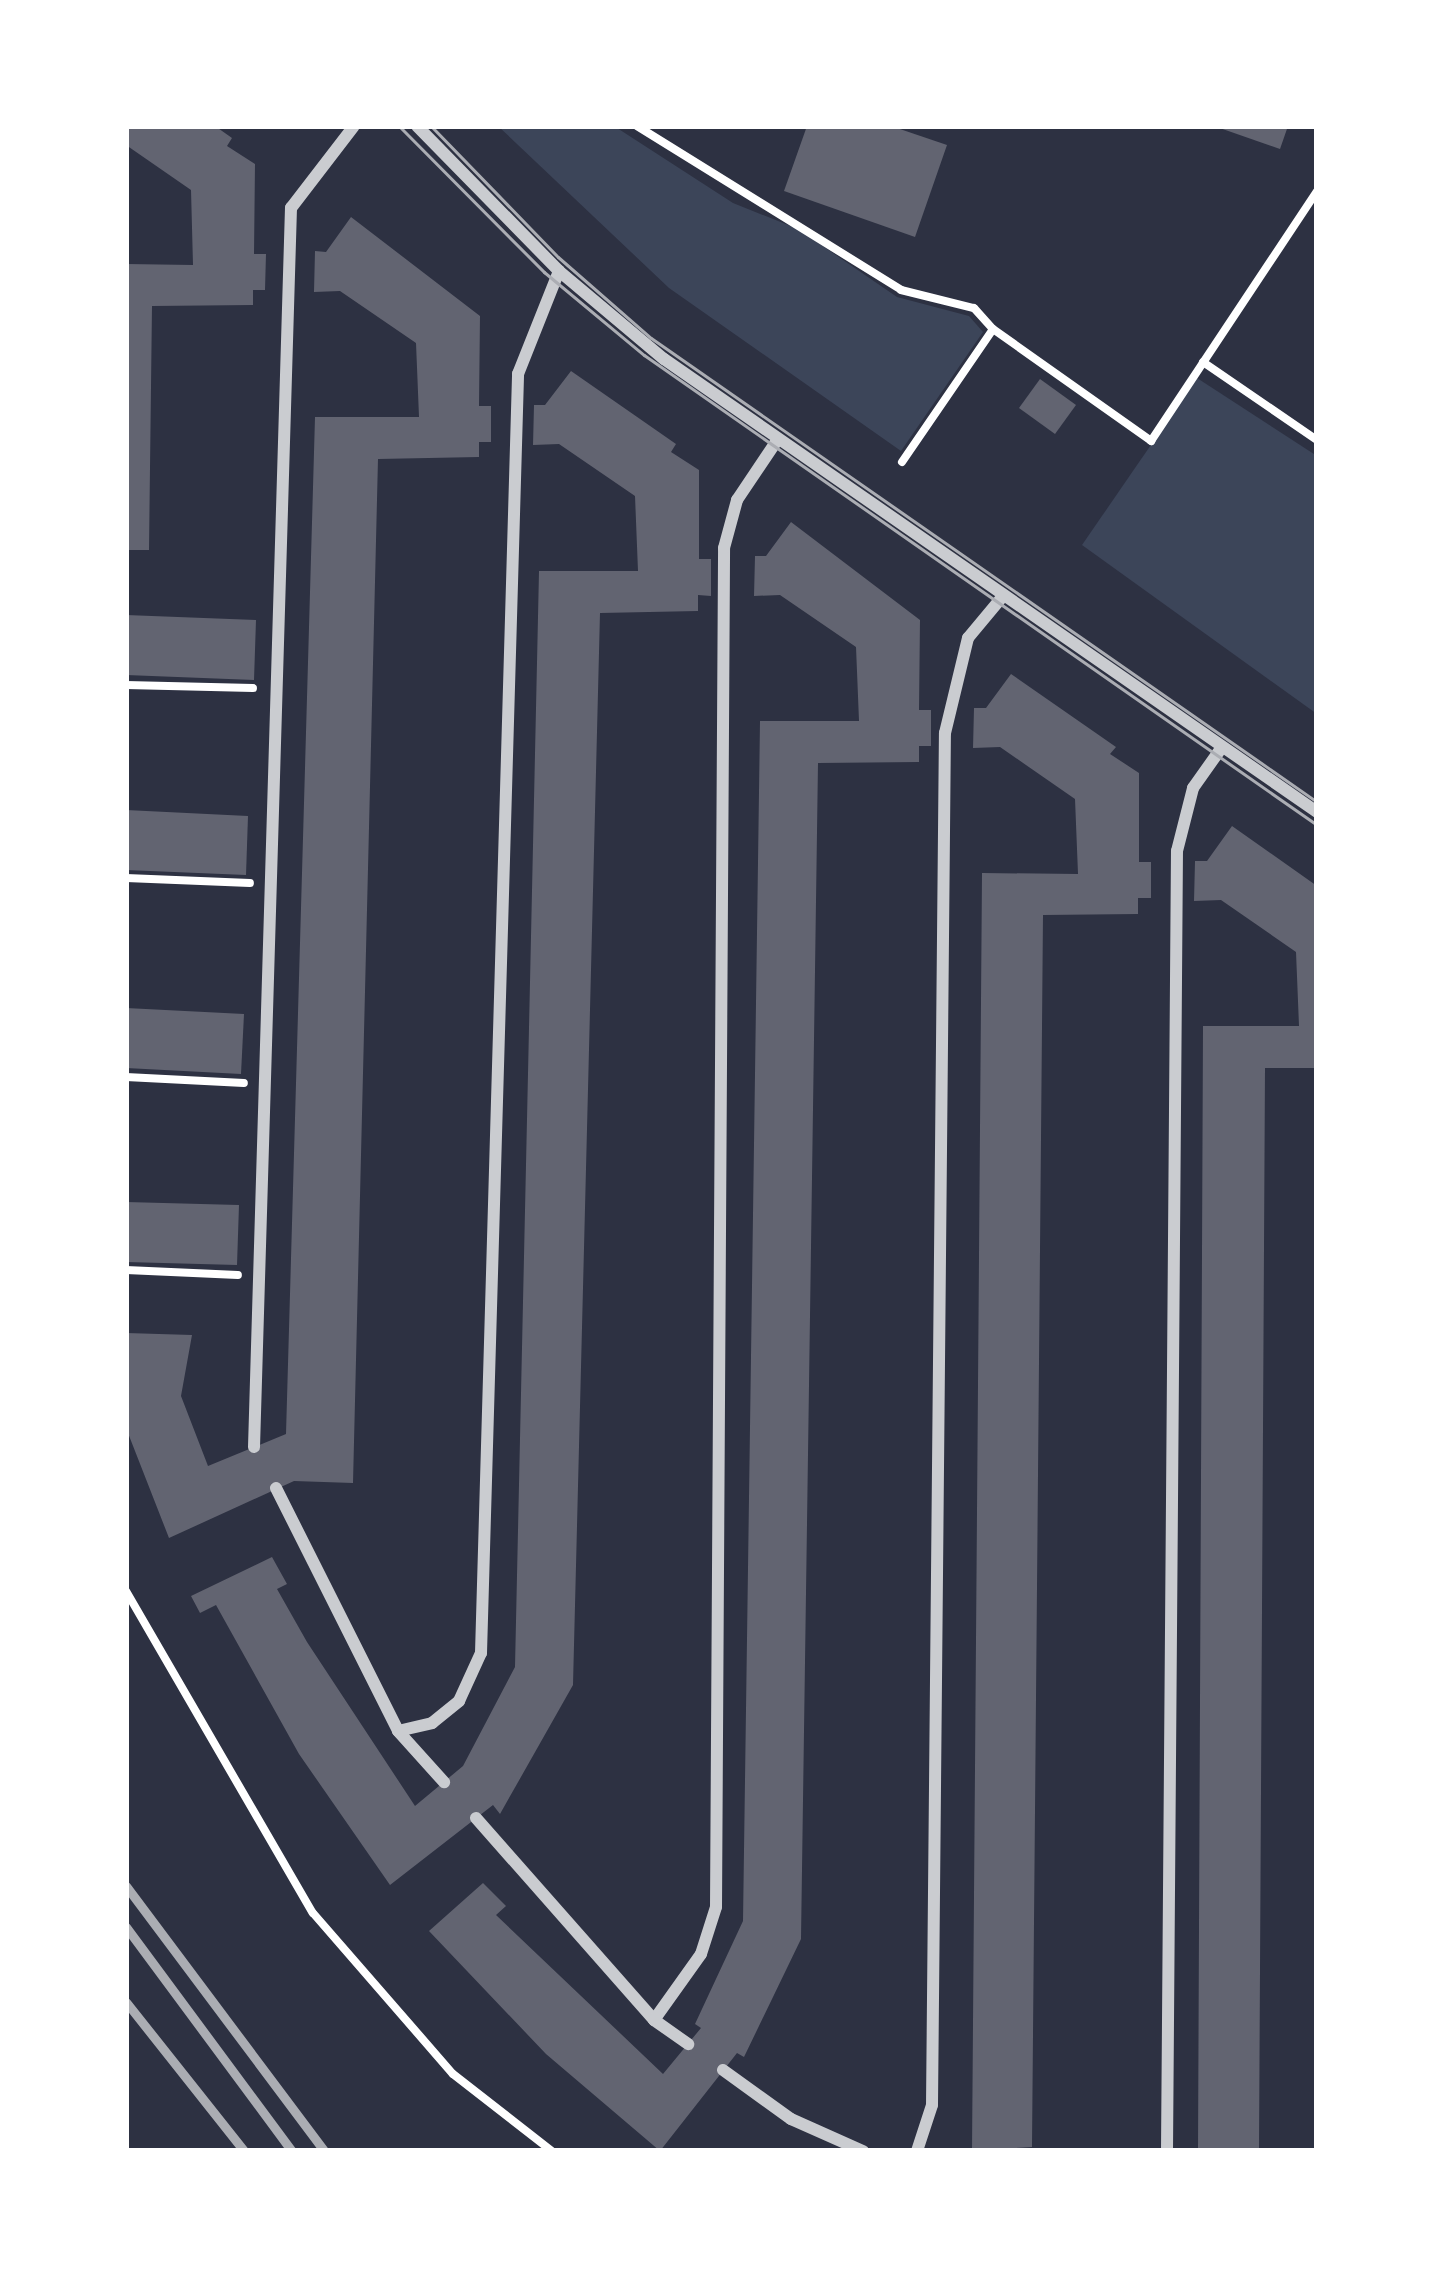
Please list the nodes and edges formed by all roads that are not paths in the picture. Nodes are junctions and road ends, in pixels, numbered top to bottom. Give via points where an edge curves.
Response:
1 (353, 126) edge
2 (416, 126) edge
3 (559, 271) junction
4 (778, 439) junction
5 (1003, 596) junction
6 (1222, 747) junction
7 (1317, 812) edge
8 (254, 1447) dead end
9 (276, 1488) dead end
10 (398, 1731) junction
11 (444, 1782) dead end
12 (476, 1819) dead end
13 (654, 2020) junction
14 (688, 2044) dead end
15 (724, 2070) dead end
16 (863, 2151) edge
17 (917, 2151) edge
18 (1167, 2151) edge

1 - 8 street via 291,208
2 - 3 street
3 - 4 street
3 - 10 street via 518,374 481,1653 459,1700 432,1723
4 - 5 street
4 - 13 street via 736,500 724,548 716,1907 701,1954
5 - 6 street
5 - 17 street via 968,638 945,734 932,2105
6 - 7 street
6 - 18 street via 1192,788 1177,851
9 - 10 street
10 - 11 street
12 - 13 street
13 - 14 street
15 - 16 street via 791,2119

